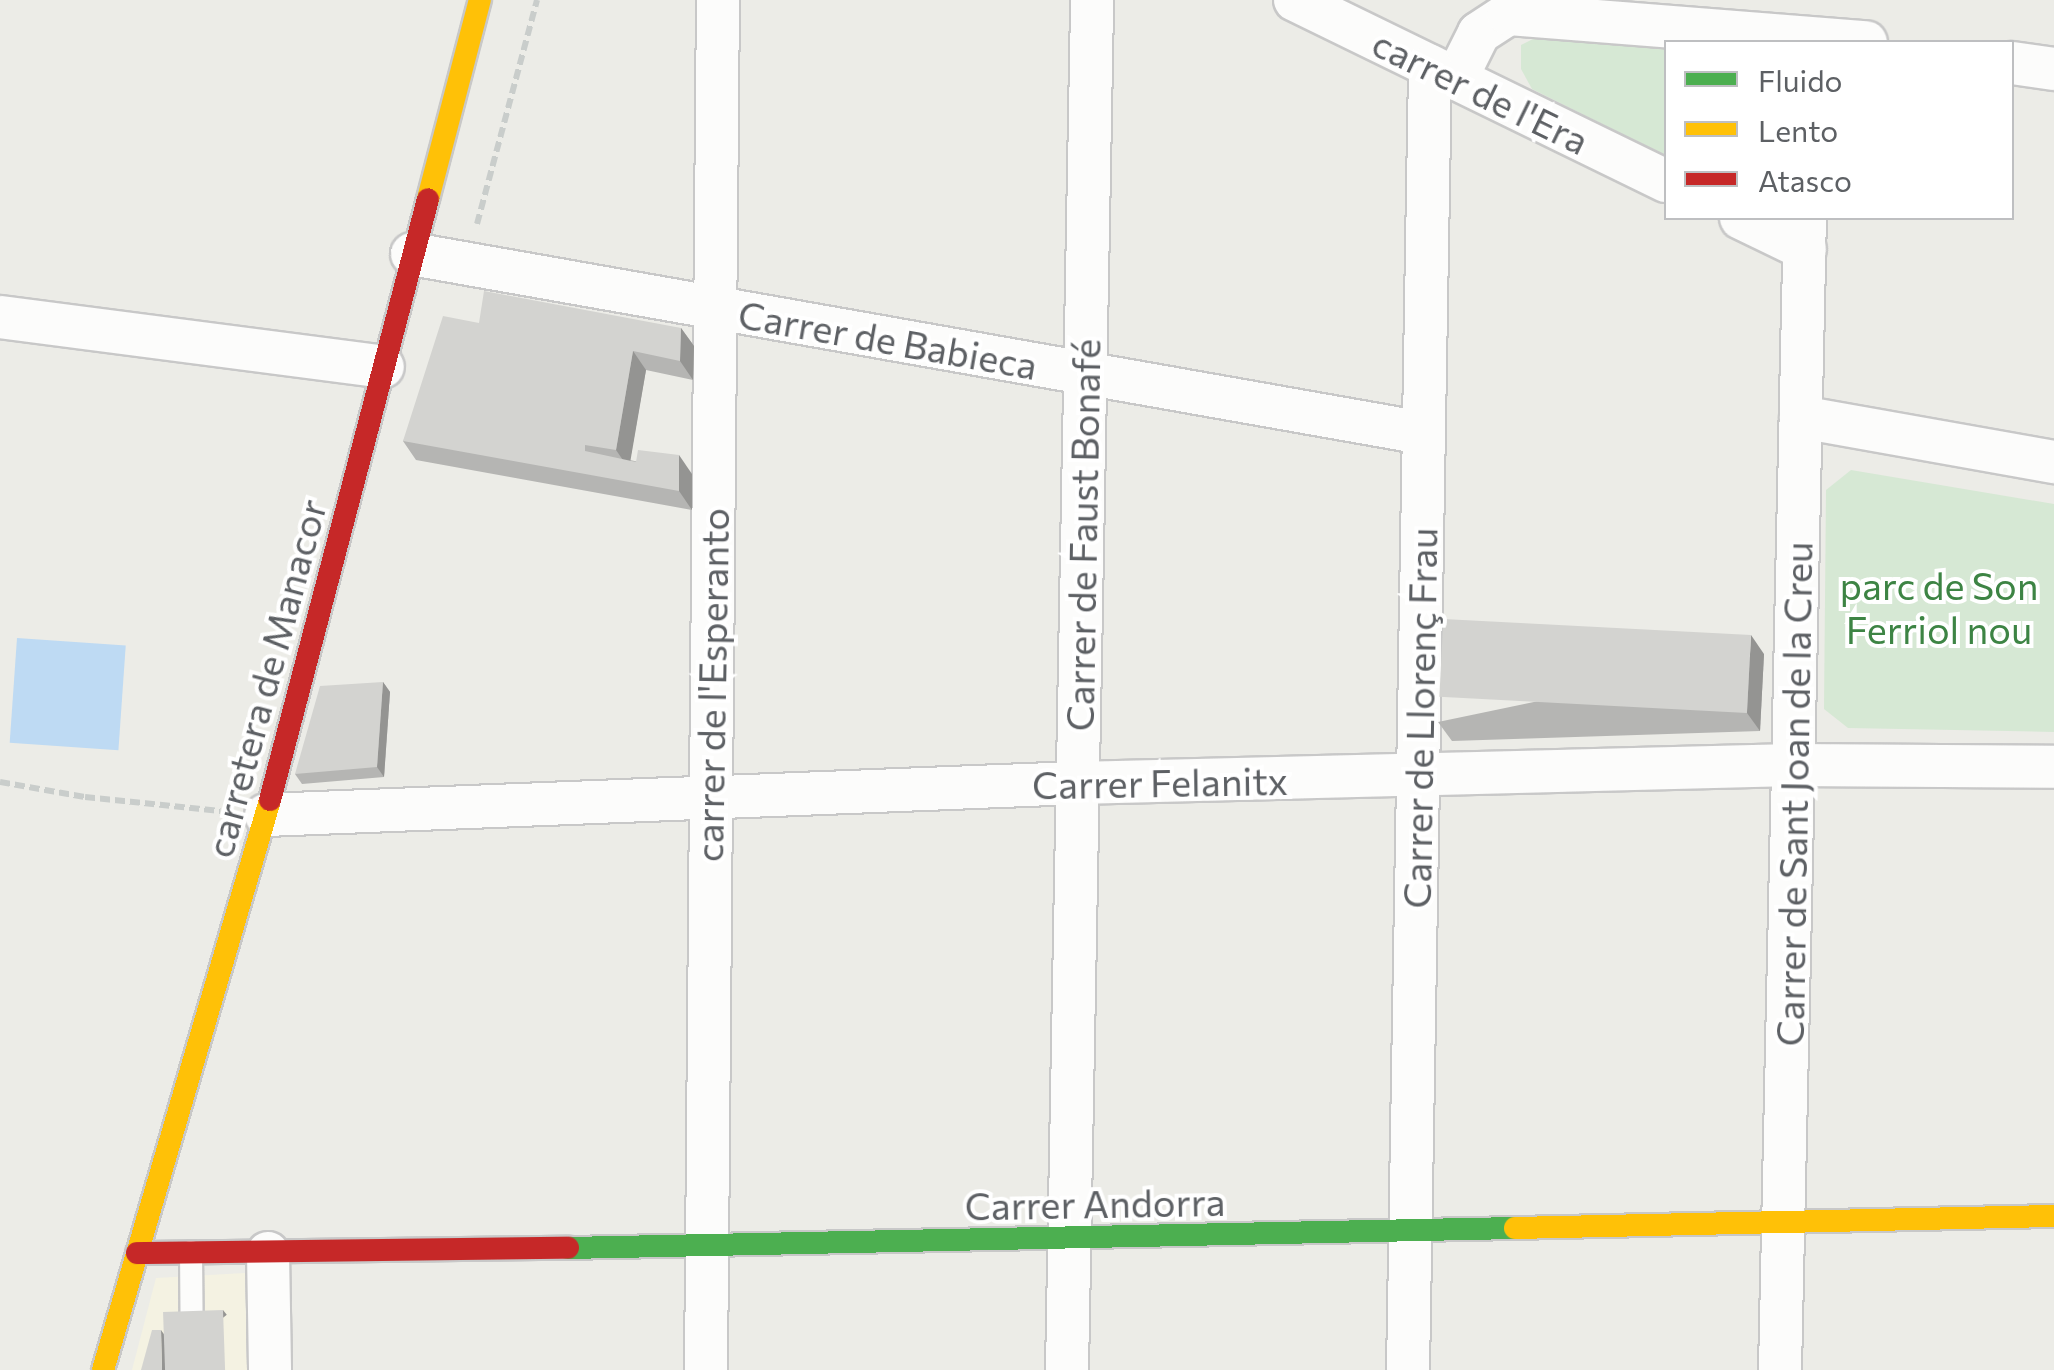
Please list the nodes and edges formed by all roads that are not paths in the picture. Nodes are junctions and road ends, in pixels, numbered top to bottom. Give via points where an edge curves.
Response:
1 (480, 0) edge
2 (718, 0) edge
3 (1092, 0) edge
4 (1295, 0) edge
5 (1809, 38) edge
6 (1838, 40) edge
7 (2014, 63) edge
8 (2054, 69) edge
9 (1443, 72) junction
10 (1664, 181) edge
11 (1749, 220) edge
12 (1805, 233) edge
13 (412, 254) junction
14 (715, 309) junction
15 (0, 316) edge
16 (383, 366) junction
17 (1084, 373) junction
18 (1801, 417) junction
19 (1423, 433) junction
20 (2054, 462) edge
21 (1793, 765) junction
22 (2054, 767) edge
23 (1418, 776) junction
24 (1077, 783) junction
25 (710, 797) junction
26 (266, 816) junction
27 (2054, 1216) edge
28 (1783, 1224) junction
29 (1410, 1232) junction
30 (1070, 1238) junction
31 (707, 1246) junction
32 (192, 1252) junction
33 (138, 1253) junction
34 (268, 1254) junction
35 (103, 1370) edge
36 (192, 1370) edge
37 (270, 1370) edge
38 (706, 1370) edge
39 (1067, 1370) edge
40 (1408, 1370) edge
41 (1780, 1370) edge

1 - 13 street, carretera de Manacor
2 - 14 street, carrer de l'Esperanto
3 - 17 street, Carrer de Faust Bonafé
4 - 9 street, carrer de l'Era
5 - 6 street
5 - 9 street via 1508,14 1479,33
7 - 8 street
9 - 10 street, carrer de l'Era
9 - 19 street, Carrer de Llorenç Frau
11 - 12 street
12 - 18 street, Carrer de Sant Joan de la Creu
13 - 14 street, Carrer de Babieca
13 - 16 street, carretera de Manacor
14 - 17 street, Carrer de Babieca
14 - 25 street, carrer de l'Esperanto
15 - 16 street
16 - 26 street, carretera de Manacor
17 - 19 street, Carrer de Babieca
17 - 24 street, Carrer de Faust Bonafé
18 - 20 street
18 - 21 street, Carrer de Sant Joan de la Creu
19 - 23 street, Carrer de Llorenç Frau
21 - 22 street, Carrer Felanitx
21 - 23 street, Carrer Felanitx
21 - 28 street, Carrer de Sant Joan de la Creu
23 - 24 street, Carrer Felanitx
23 - 29 street, Carrer de Llorenç Frau
24 - 25 street, Carrer Felanitx
24 - 30 street, Carrer de Faust Bonafé
25 - 26 street, Carrer Felanitx
25 - 31 street, carrer de l'Esperanto
26 - 33 street, carretera de Manacor
27 - 28 street, Carrer Andorra
28 - 29 street, Carrer Andorra
28 - 41 street, Carrer de Sant Joan de la Creu
29 - 30 street, Carrer Andorra
29 - 40 street, Carrer de Llorenç Frau
30 - 31 street, Carrer Andorra
30 - 39 street, Carrer de Faust Bonafé
31 - 34 street, Carrer Andorra
31 - 38 street, carrer de l'Esperanto
32 - 33 street, Carrer Andorra
32 - 34 street, Carrer Andorra
32 - 36 lane
33 - 35 street, carretera de Manacor
34 - 37 street

